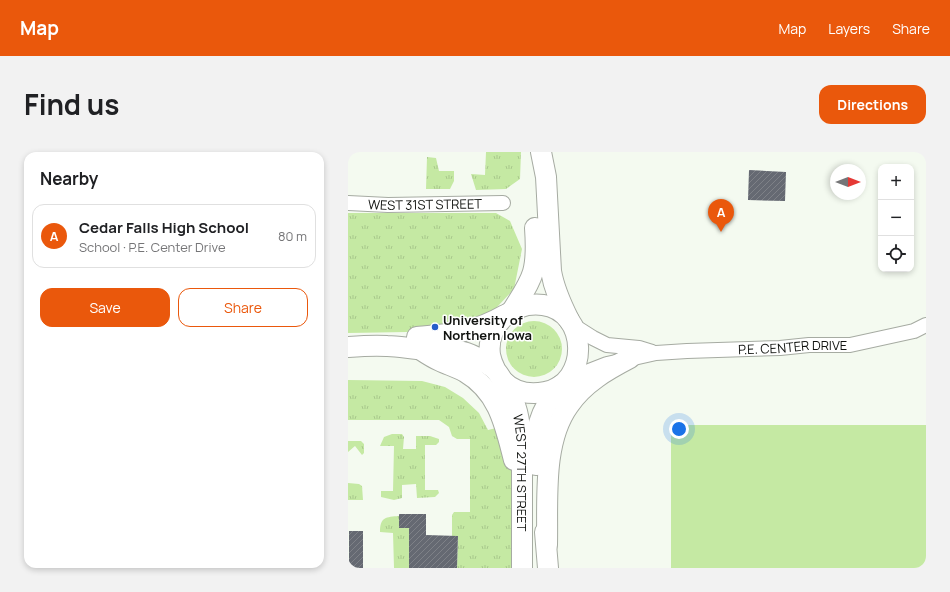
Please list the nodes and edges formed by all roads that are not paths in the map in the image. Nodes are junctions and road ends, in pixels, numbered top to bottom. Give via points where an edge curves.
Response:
1 (536, 152) edge
2 (541, 152) edge
3 (503, 203) dead end
4 (348, 204) edge
5 (508, 313) junction
6 (570, 322) junction
7 (926, 325) edge
8 (348, 346) edge
9 (386, 346) junction
10 (419, 349) junction
11 (656, 353) junction
12 (630, 358) junction
13 (499, 375) junction
14 (563, 383) junction
15 (521, 490) junction
16 (547, 545) junction
17 (522, 568) edge
18 (548, 568) edge

1 - 5 main road via 534,271 529,283
2 - 6 main road via 546,177 553,285
3 - 4 street, WEST 31ST STREET
5 - 6 main road via 531,304 545,306 558,311
5 - 9 main road via 477,329 416,337
5 - 13 main road via 496,326 491,339 490,355
6 - 11 street, P.E. CENTER DRIVE via 607,345 639,348
6 - 14 main road via 579,347 578,361 571,375
7 - 11 street, P.E. CENTER DRIVE via 914,331 850,345
8 - 9 main road
9 - 10 main road
10 - 13 main road via 455,350 475,357
10 - 15 main road via 464,371 488,390 501,413
11 - 12 street, P.E. CENTER DRIVE
12 - 14 street, P.E. CENTER DRIVE via 607,364
12 - 16 main road via 610,368 581,391 569,405 558,426 549,458
13 - 14 main road via 516,390 531,394 547,392
13 - 15 main road, WEST 27TH STREET via 511,392 520,424
14 - 16 main road, WEST 27TH STREET via 545,408 535,440 535,462
15 - 17 main road, WEST 27TH STREET
16 - 18 main road, WEST 27TH STREET

